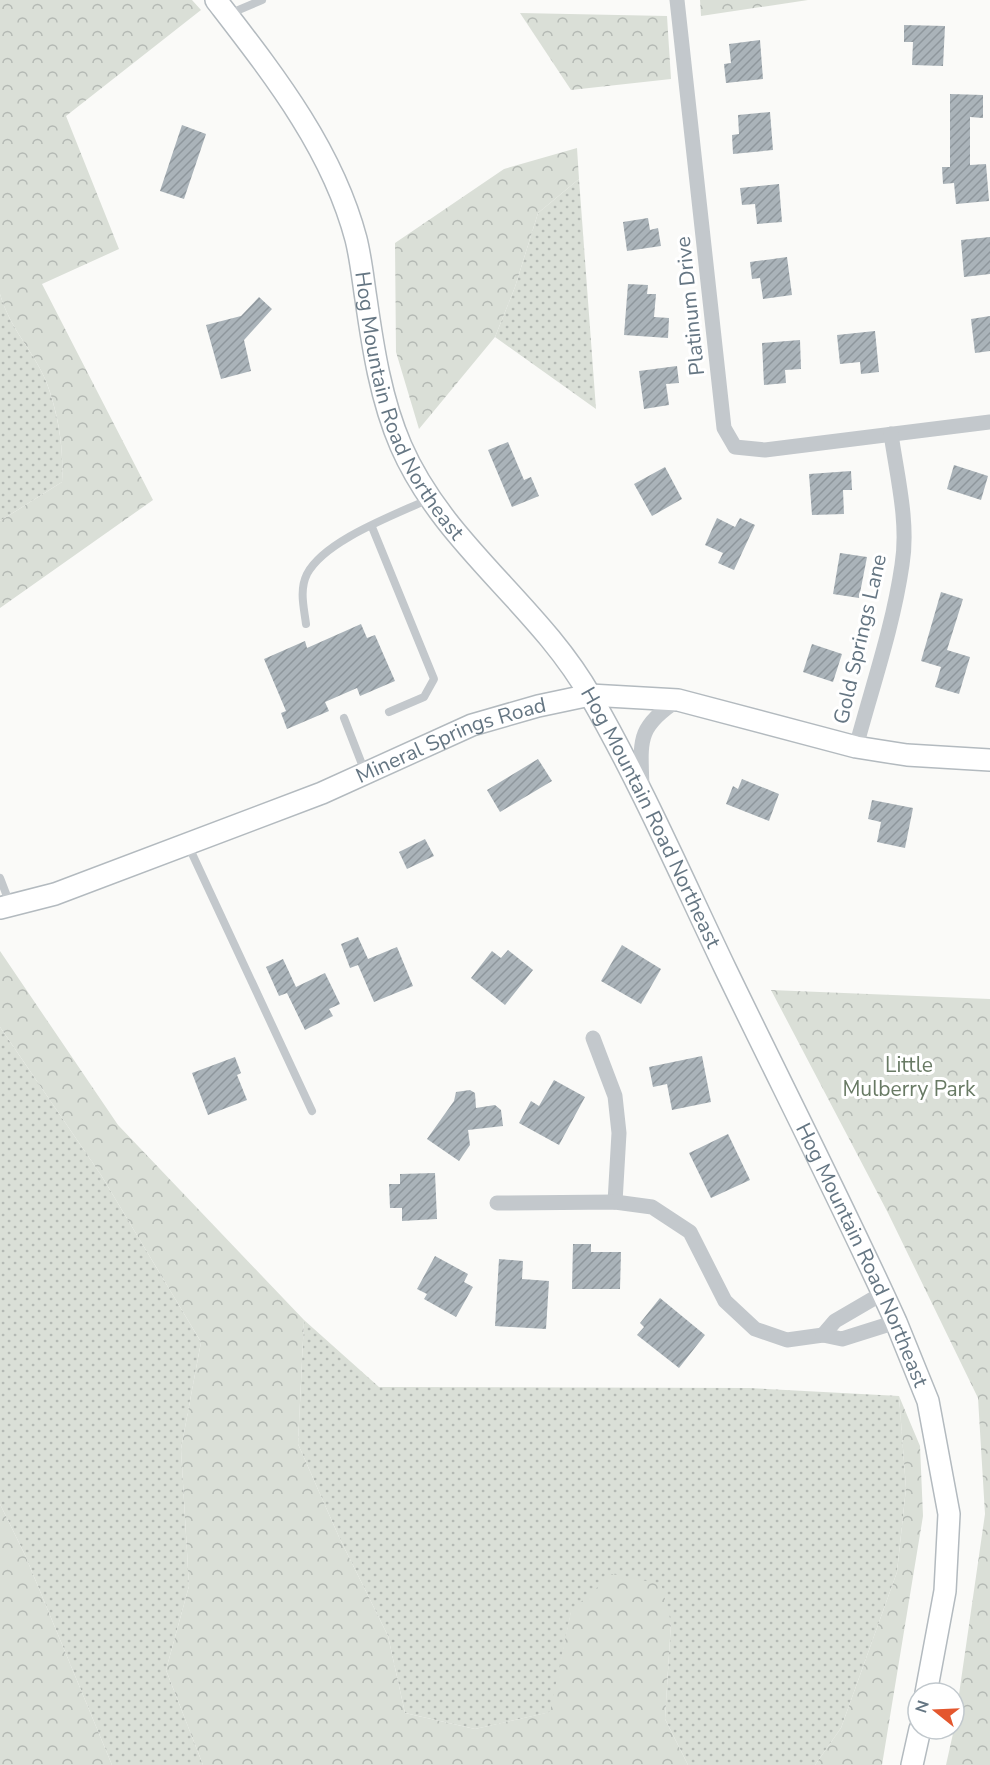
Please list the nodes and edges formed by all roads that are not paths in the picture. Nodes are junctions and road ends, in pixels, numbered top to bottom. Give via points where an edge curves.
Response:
1 (262, 0) edge
2 (677, 0) edge
3 (222, 8) edge
4 (990, 422) edge
5 (891, 434) junction
6 (430, 498) junction
7 (372, 527) junction
8 (306, 624) dead end
9 (590, 695) junction
10 (678, 700) junction
11 (389, 712) dead end
12 (344, 718) dead end
13 (856, 747) junction
14 (990, 760) edge
15 (365, 773) junction
16 (642, 795) junction
17 (188, 843) junction
18 (0, 878) edge
19 (5, 907) edge
20 (593, 1038) dead end
21 (312, 1111) dead end
22 (615, 1202) junction
23 (497, 1203) dead end
24 (883, 1293) junction
25 (896, 1322) junction
26 (823, 1335) junction
27 (928, 1681) edge
28 (917, 1741) edge
29 (912, 1765) edge

1 - 3 lane
2 - 5 street, Platinum Drive via 724,428 735,447 751,450
3 - 6 street, Hog Mountain Road Northeast via 300,115 335,177 357,242 379,379 400,444
4 - 5 street, Platinum Drive
5 - 13 street, Gold Springs Lane via 903,515 903,564
6 - 7 lane
6 - 9 street, Hog Mountain Road Northeast via 485,567 541,624
7 - 8 lane via 322,555 307,575 302,597
7 - 11 lane via 434,679 424,698
9 - 10 street, Mineral Springs Road
9 - 15 street, Mineral Springs Road via 472,725
9 - 16 street, Hog Mountain Road Northeast
10 - 13 street, Mineral Springs Road
10 - 16 street via 654,717 644,733
12 - 15 lane
13 - 14 street, Mineral Springs Road via 907,756
15 - 17 street, Mineral Springs Road
16 - 24 street, Hog Mountain Road Northeast
17 - 19 street, Mineral Springs Road via 55,894
17 - 21 lane
18 - 19 lane
20 - 22 street via 615,1096 619,1133
22 - 23 street
22 - 26 street via 652,1207 690,1232 725,1301 755,1329 787,1340
24 - 25 street, Hog Mountain Road Northeast
24 - 26 street via 835,1321
25 - 26 street via 842,1339
25 - 27 street, Hog Mountain Road Northeast via 928,1401 949,1514 945,1591
28 - 29 street

